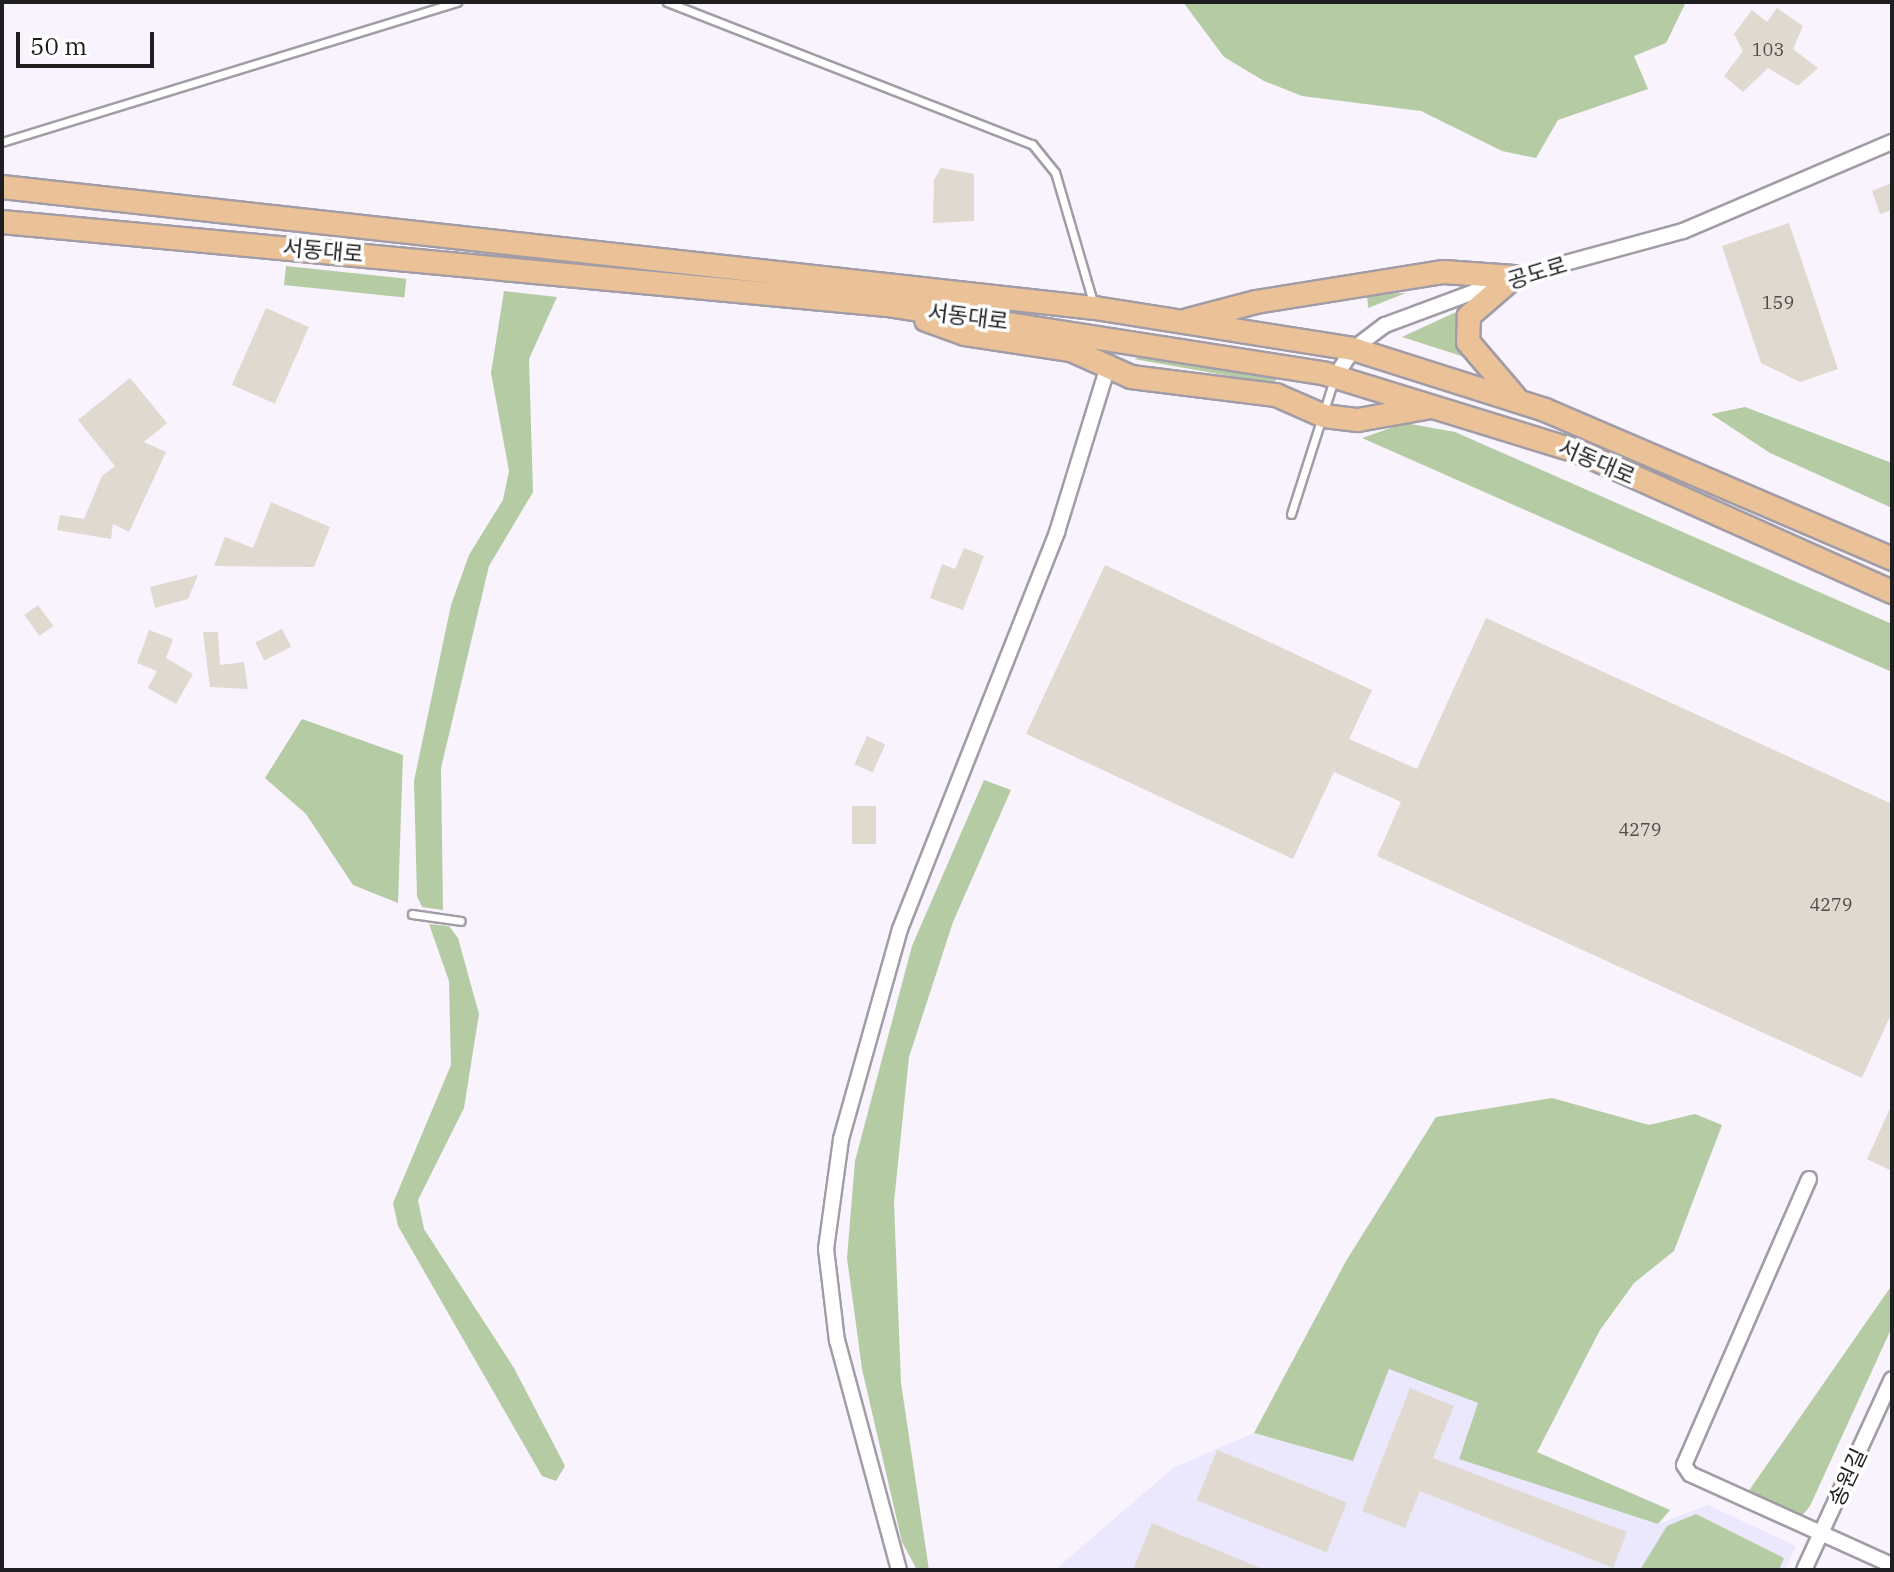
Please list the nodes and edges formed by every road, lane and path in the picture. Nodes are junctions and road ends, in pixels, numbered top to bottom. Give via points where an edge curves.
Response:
1 (457, 2) edge
2 (667, 2) edge
3 (2, 142) edge
4 (1892, 142) edge
5 (2, 187) edge
6 (2, 222) edge
7 (1514, 277) junction
8 (887, 305) junction
9 (1095, 308) junction
10 (1180, 323) junction
11 (1353, 349) junction
12 (1109, 363) junction
13 (1335, 377) junction
14 (1519, 400) junction
15 (1447, 406) junction
16 (1324, 416) junction
17 (1291, 514) dead end
18 (1892, 559) edge
19 (1892, 592) edge
20 (412, 914) dead end
21 (461, 921) dead end
22 (1809, 1179) dead end
23 (1892, 1379) edge
24 (1821, 1533) junction
25 (1892, 1565) edge
26 (899, 1570) edge
27 (1804, 1570) edge

1 - 3 lane
2 - 9 lane via 1032,144 1055,172
4 - 7 street, 공도로 via 1683,231
5 - 9 main road, 서동대로
6 - 8 main road, 서동대로
7 - 10 main road via 1444,272 1269,299
7 - 11 street, 공도로 via 1385,325
7 - 14 main road via 1469,316 1468,342
8 - 12 main road via 965,334 1071,350
8 - 13 main road, 서동대로
9 - 10 main road, 서동대로
10 - 11 main road, 서동대로
11 - 13 street, 공도로
11 - 14 main road, 서동대로
12 - 16 main road via 1131,377 1276,395
12 - 26 street via 1057,532 900,929 841,1139 826,1249 837,1341
13 - 15 main road, 서동대로
13 - 16 lane, 공도로
14 - 18 main road, 서동대로
15 - 16 main road via 1358,420
15 - 19 main road, 서동대로 via 1579,452
16 - 17 lane, 공도로
20 - 21 lane
22 - 24 street via 1684,1465 1690,1474
23 - 24 street, 송원길
24 - 25 street, 송원길
24 - 27 street, 송원길

